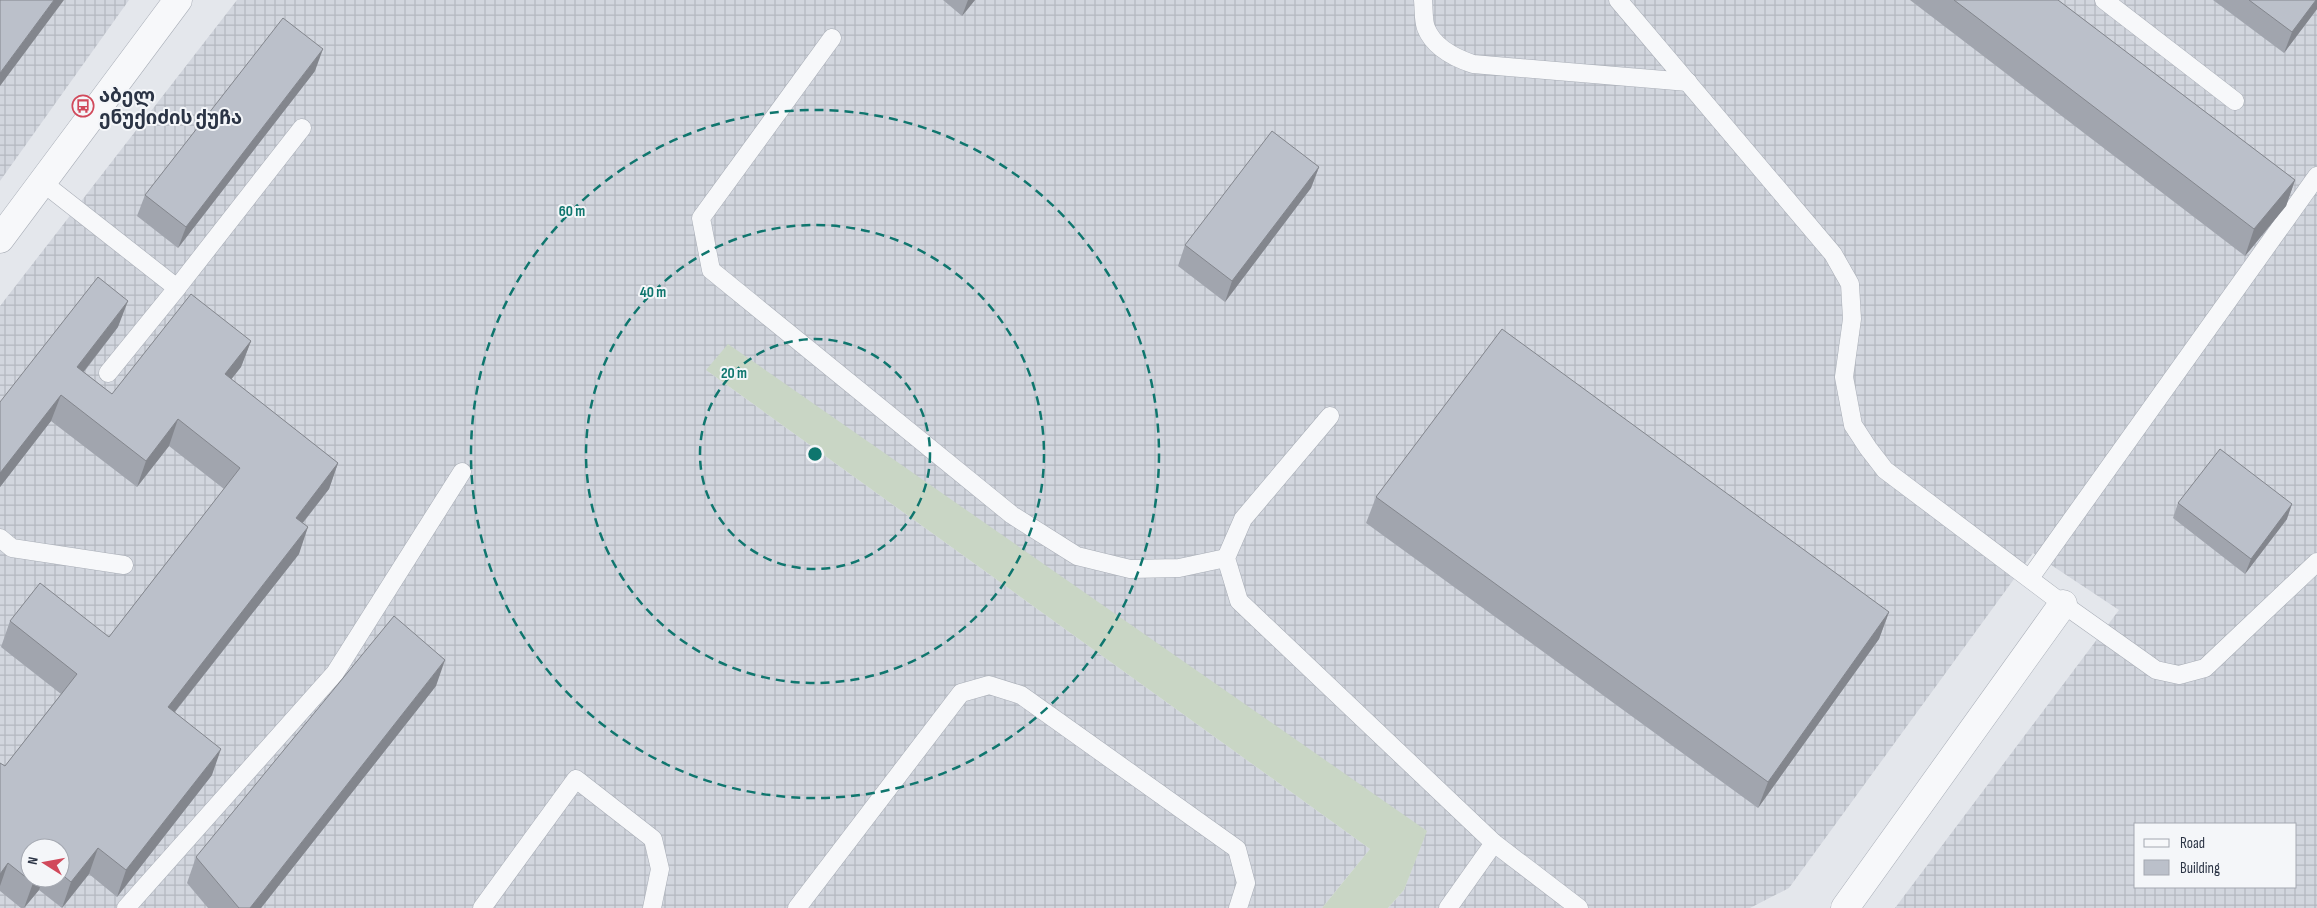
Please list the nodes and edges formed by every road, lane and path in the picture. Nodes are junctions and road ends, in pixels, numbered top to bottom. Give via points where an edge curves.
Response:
1 (178, 0) edge
2 (1423, 0) edge
3 (1618, 0) edge
4 (2104, 0) edge
5 (832, 38) dead end
6 (1688, 82) junction
7 (2234, 101) dead end
8 (302, 128) dead end
9 (2317, 176) edge
10 (42, 182) junction
11 (0, 239) edge
12 (177, 288) junction
13 (108, 373) dead end
14 (1330, 416) dead end
15 (462, 472) dead end
16 (0, 538) edge
17 (1226, 558) junction
18 (2317, 562) edge
19 (124, 565) dead end
20 (2030, 578) junction
21 (2063, 604) junction
22 (1494, 843) junction
23 (126, 908) edge
24 (482, 908) edge
25 (652, 908) edge
26 (797, 908) edge
27 (1238, 908) edge
28 (1448, 908) edge
29 (1579, 908) edge
30 (1846, 908) edge

1 - 10 street
2 - 6 lane via 1426,28 1440,47 1454,58 1473,64
3 - 6 lane
4 - 7 lane
5 - 17 lane via 700,218 711,270 1012,515 1077,556 1130,569 1179,568
6 - 20 lane via 1833,254 1850,284 1852,319 1844,377 1853,424 1868,448 1885,470
8 - 12 lane
9 - 20 lane
10 - 11 street
10 - 12 lane
12 - 13 lane
14 - 17 lane via 1243,519
15 - 23 lane via 335,673
16 - 19 lane via 12,548
17 - 22 lane via 1238,601
18 - 21 lane via 2205,668 2179,675 2156,670
20 - 21 lane
21 - 30 street
22 - 28 lane
22 - 29 lane
24 - 25 lane via 576,779 653,839 660,869
26 - 27 lane via 960,692 989,685 1021,695 1237,849 1246,883

